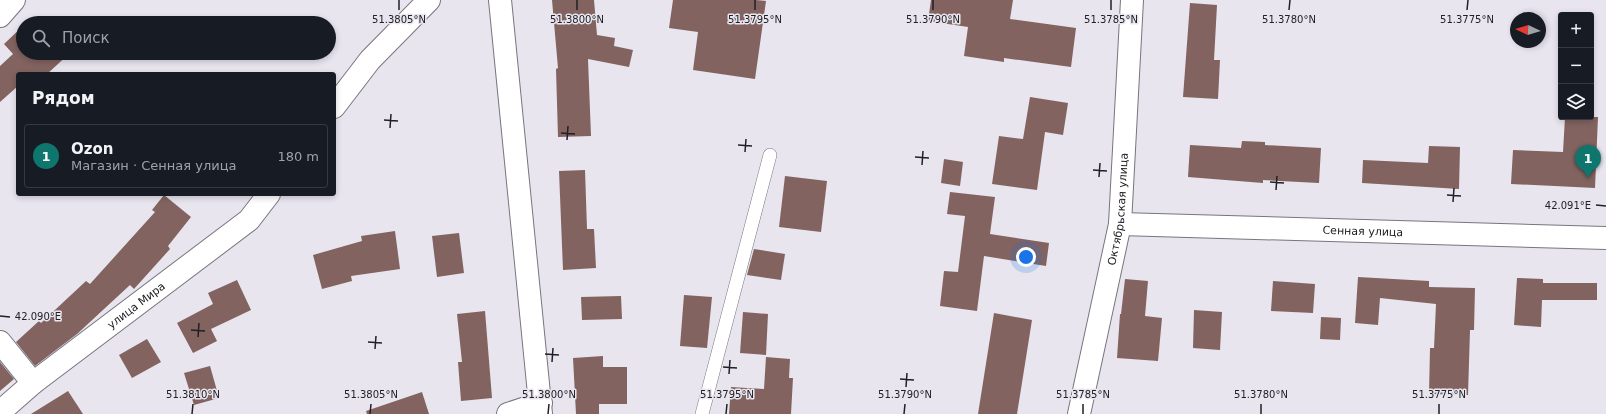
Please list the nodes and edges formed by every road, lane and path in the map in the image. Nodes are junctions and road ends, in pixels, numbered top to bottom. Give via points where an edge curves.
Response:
1 (14, 0) edge
2 (429, 0) edge
3 (500, 0) edge
4 (1132, 0) edge
5 (0, 16) edge
6 (336, 104) edge
7 (770, 155) dead end
8 (267, 196) edge
9 (1120, 224) junction
10 (1606, 238) edge
11 (0, 342) edge
12 (33, 383) junction
13 (541, 408) edge
14 (0, 412) edge
15 (508, 414) edge
16 (702, 414) edge
17 (1079, 414) edge

1 - 5 street
2 - 6 street via 370,60
3 - 13 street
4 - 9 street, Октябрьская улица
7 - 16 lane
8 - 12 street, улица Мира via 249,220
9 - 10 street, Сенная улица
9 - 17 street, Октябрьская улица
11 - 12 street
12 - 14 street, улица Мира
13 - 15 street

